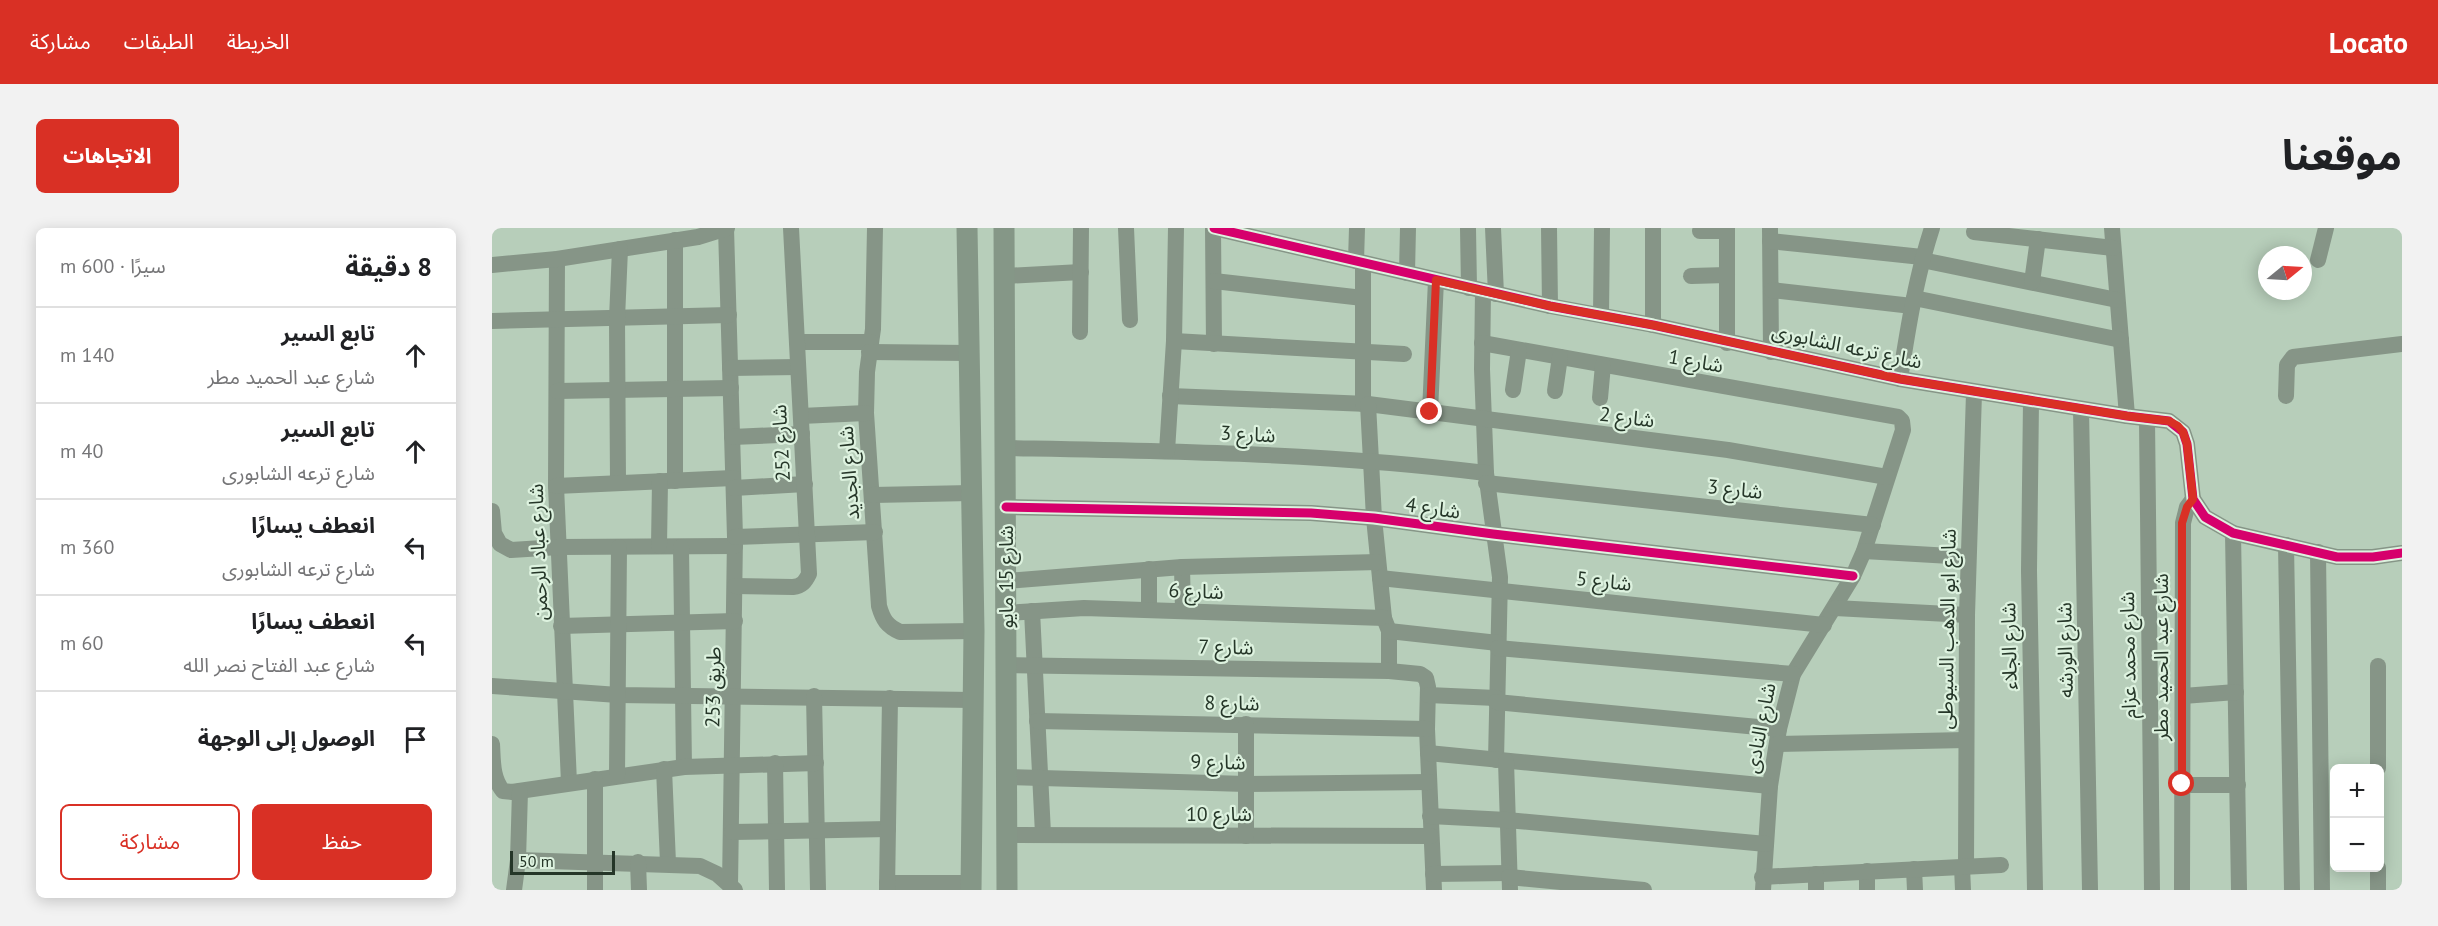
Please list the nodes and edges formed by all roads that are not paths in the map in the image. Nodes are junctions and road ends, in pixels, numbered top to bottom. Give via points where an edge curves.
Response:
1 (726, 228) edge
2 (791, 228) edge
3 (874, 228) edge
4 (967, 228) edge
5 (1004, 228) edge
6 (1081, 228) edge
7 (1126, 228) edge
8 (1176, 228) edge
9 (1214, 228) edge
10 (1357, 228) edge
11 (1408, 228) edge
12 (1468, 228) edge
13 (1493, 228) edge
14 (1549, 228) edge
15 (1602, 228) edge
16 (1653, 228) edge
17 (1932, 228) edge
18 (2112, 228) edge
19 (2326, 228) edge
20 (1727, 230) edge
21 (1700, 231) dead end
22 (1974, 232) dead end
23 (1770, 235) edge
24 (682, 236) edge
25 (2038, 239) junction
26 (2113, 248) junction
27 (620, 249) junction
28 (1922, 258) junction
29 (557, 259) junction
30 (2318, 260) dead end
31 (1359, 262) junction
32 (492, 264) edge
33 (1081, 272) junction
34 (1407, 273) junction
35 (1005, 276) junction
36 (1691, 276) dead end
37 (1727, 276) junction
38 (1436, 280) junction
39 (1214, 281) junction
40 (2032, 282) junction
41 (1772, 290) junction
42 (1483, 291) junction
43 (1363, 298) junction
44 (2117, 300) junction
45 (1913, 302) junction
46 (1550, 306) junction
47 (729, 315) junction
48 (1601, 315) junction
49 (675, 316) junction
50 (617, 319) junction
51 (557, 320) junction
52 (1130, 320) dead end
53 (492, 321) edge
54 (1653, 325) junction
55 (1080, 332) dead end
56 (2121, 340) junction
57 (1174, 341) junction
58 (797, 342) junction
59 (1482, 343) junction
60 (1727, 343) junction
61 (1214, 344) junction
62 (2402, 344) edge
63 (870, 347) junction
64 (1519, 350) junction
65 (1363, 352) junction
66 (1771, 352) junction
67 (969, 353) junction
68 (1404, 354) dead end
69 (1560, 357) junction
70 (1603, 365) junction
71 (798, 367) junction
72 (730, 368) junction
73 (1900, 379) junction
74 (731, 388) junction
75 (675, 389) junction
76 (617, 390) junction
77 (1513, 390) dead end
78 (558, 391) junction
79 (1555, 391) dead end
80 (1974, 393) junction
81 (1170, 396) junction
82 (2286, 396) dead end
83 (1600, 398) dead end
84 (2031, 401) junction
85 (1366, 404) junction
86 (2081, 409) junction
87 (1430, 412) junction
88 (866, 413) junction
89 (801, 416) junction
90 (2127, 416) junction
91 (2147, 418) junction
92 (1483, 419) junction
93 (1902, 421) joint
94 (802, 434) junction
95 (732, 437) junction
96 (1007, 448) junction
97 (1167, 451) junction
98 (1371, 461) junction
99 (1887, 477) junction
100 (1486, 478) junction
101 (668, 481) junction
102 (618, 483) junction
103 (734, 483) junction
104 (805, 484) junction
105 (556, 486) junction
106 (971, 493) junction
107 (873, 495) junction
108 (2193, 499) junction
109 (1006, 507) junction
110 (492, 511) edge
111 (1374, 518) junction
112 (1873, 525) junction
113 (875, 532) junction
114 (2233, 533) junction
115 (807, 534) junction
116 (1493, 534) junction
117 (735, 542) junction
118 (2286, 545) junction
119 (659, 546) junction
120 (559, 547) junction
121 (619, 547) junction
122 (681, 547) junction
123 (1864, 550) junction
124 (2318, 552) junction
125 (2402, 553) edge
126 (1968, 557) junction
127 (1182, 567) junction
128 (1149, 569) junction
129 (1379, 570) junction
130 (1853, 576) junction
131 (1006, 581) junction
132 (735, 586) junction
133 (1500, 591) junction
134 (1834, 608) junction
135 (1149, 610) junction
136 (1032, 611) junction
137 (1183, 611) junction
138 (1006, 613) junction
139 (1966, 615) junction
140 (735, 621) junction
141 (682, 623) junction
142 (618, 624) junction
143 (1386, 625) junction
144 (561, 626) junction
145 (1824, 626) junction
146 (974, 632) junction
147 (1498, 645) junction
148 (1035, 664) junction
149 (1006, 665) junction
150 (2378, 666) dead end
151 (1389, 671) junction
152 (1792, 674) junction
153 (492, 686) edge
154 (564, 692) junction
155 (2236, 692) junction
156 (618, 695) junction
157 (683, 695) junction
158 (734, 695) junction
159 (1428, 695) junction
160 (814, 696) junction
161 (2182, 696) junction
162 (890, 698) junction
163 (973, 700) junction
164 (1496, 700) junction
165 (1037, 721) junction
166 (1246, 724) junction
167 (1427, 729) junction
168 (1778, 737) junction
169 (1966, 740) junction
170 (492, 744) edge
171 (1428, 753) junction
172 (1501, 760) junction
173 (775, 763) junction
174 (816, 763) junction
175 (2378, 764) edge
176 (733, 765) junction
177 (684, 767) junction
178 (664, 769) junction
179 (617, 776) junction
180 (1006, 777) junction
181 (1040, 778) junction
182 (595, 779) junction
183 (569, 783) junction
184 (1429, 783) junction
185 (1246, 784) junction
186 (2182, 784) junction
187 (2238, 785) junction
188 (1770, 786) junction
189 (520, 791) junction
190 (1430, 816) junction
191 (1507, 820) junction
192 (888, 829) junction
193 (817, 830) junction
194 (776, 831) junction
195 (732, 832) junction
196 (1043, 834) junction
197 (1006, 835) junction
198 (1246, 836) junction
199 (1431, 836) junction
200 (1766, 844) junction
201 (518, 860) junction
202 (595, 861) junction
203 (638, 862) junction
204 (668, 863) junction
205 (2001, 865) dead end
206 (1964, 867) junction
207 (1914, 869) junction
208 (1867, 871) junction
209 (2378, 872) edge
210 (1509, 880) edge
211 (1433, 882) edge
212 (1816, 882) edge
213 (1762, 883) edge
214 (887, 886) edge
215 (971, 887) edge
216 (733, 888) edge
217 (514, 890) edge
218 (594, 890) edge
219 (639, 890) edge
220 (777, 890) edge
221 (818, 890) edge
222 (1007, 890) edge
223 (1644, 890) edge
224 (1867, 890) edge
225 (1915, 890) edge
226 (1963, 890) edge
227 (2035, 890) edge
228 (2090, 890) edge
229 (2152, 890) edge
230 (2182, 890) edge
231 (2239, 890) edge
232 (2292, 890) edge
233 (2322, 890) edge
234 (2378, 890) edge

1 - 24 street
1 - 47 street, طريق 253
2 - 58 street, شارع 252
3 - 63 street, شارع الجديد
4 - 67 main road, شارع 15 مايو
5 - 35 main road, شارع 15 مايو
6 - 33 street
7 - 52 street
8 - 57 street
9 - 31 street, شارع ترعه الشابورى
9 - 39 street
10 - 31 street
11 - 34 street
12 - 42 street
13 - 42 street
14 - 46 street
15 - 48 street
16 - 54 street
17 - 28 street
18 - 26 street
19 - 30 street
20 - 21 street
20 - 37 street
22 - 25 street
23 - 28 street
23 - 41 street
24 - 27 street
24 - 49 street
25 - 26 street
25 - 40 street
26 - 44 street
27 - 29 street
27 - 50 street
28 - 40 street
28 - 45 street
29 - 32 street
29 - 51 street, شارع عباد الرحمن
31 - 34 street, شارع ترعه الشابورى
31 - 43 street
33 - 35 street
33 - 55 street
34 - 38 street, شارع ترعه الشابورى
35 - 96 main road, شارع 15 مايو
36 - 37 street
37 - 60 street
38 - 42 street, شارع ترعه الشابورى
38 - 87 street
39 - 43 street
39 - 61 street
40 - 44 street
41 - 45 street
41 - 66 street
42 - 46 street, شارع ترعه الشابورى
42 - 59 street
43 - 65 street
44 - 56 street
45 - 56 street
45 - 73 street
46 - 48 street, شارع ترعه الشابورى
47 - 49 street
47 - 72 street, طريق 253
48 - 54 street, شارع ترعه الشابورى
49 - 50 street
49 - 75 street
50 - 51 street
50 - 76 street
51 - 53 street
51 - 78 street, شارع عباد الرحمن
54 - 60 street, شارع ترعه الشابورى
56 - 90 street
57 - 61 street
57 - 81 street
58 - 63 street
58 - 71 street, شارع 252
59 - 64 street, شارع 1
59 - 92 street
60 - 66 street, شارع ترعه الشابورى
61 - 65 street
62 - 82 street via 2293,357 2287,366
63 - 67 street
63 - 88 street, شارع الجديد
64 - 69 street, شارع 1
64 - 77 street
65 - 68 street
65 - 85 street
66 - 73 street, شارع ترعه الشابورى
67 - 106 main road, شارع 15 مايو
69 - 70 street, شارع 1
69 - 79 street
70 - 83 street
70 - 93 street, شارع 1 via 1898,417
71 - 72 street
71 - 89 street, شارع 252
72 - 74 street, طريق 253
73 - 80 street, شارع ترعه الشابورى
74 - 75 street
74 - 95 street, طريق 253
75 - 76 street
75 - 101 street
76 - 78 street
76 - 102 street
78 - 105 street, شارع عباد الرحمن
80 - 84 street, شارع ترعه الشابورى
80 - 126 street, شارع ابو الدهب السيوطى
81 - 85 street, شارع 2
81 - 97 street
84 - 86 street, شارع ترعه الشابورى
84 - 227 street, شارع الجلاء via 2029,571
85 - 87 street, شارع 2
85 - 98 street
86 - 90 street, شارع ترعه الشابورى
86 - 228 street, شارع الورشه
87 - 92 street, شارع 2
88 - 89 street
88 - 107 street, شارع الجديد
89 - 94 street, شارع 252
90 - 91 street, شارع ترعه الشابورى
91 - 108 street, شارع ترعه الشابورى via 2169,421 2183,432
91 - 229 street, شارع محمد عزام
92 - 99 street, شارع 2 via 1728,450
92 - 100 street
93 - 99 street, شارع النادى via 1903,430
94 - 95 street
94 - 104 street, شارع 252
95 - 103 street, طريق 253
96 - 97 street, شارع 3
96 - 109 main road, شارع 15 مايو
97 - 98 street, شارع 3
98 - 100 street, شارع 3
98 - 111 street
99 - 112 street, شارع النادى
100 - 112 street, شارع 3
100 - 116 street
101 - 102 street
101 - 103 street
101 - 119 street
102 - 105 street
103 - 104 street
103 - 117 street, طريق 253
104 - 115 street, شارع 252
105 - 120 street, شارع عباد الرحمن
106 - 107 street
106 - 146 main road, شارع 15 مايو
107 - 113 street, شارع الجديد
108 - 114 street via 2205,517
108 - 161 street, شارع عبد الحميد مطر via 2182,523
109 - 111 street, شارع 4 via 1311,513
109 - 131 main road, شارع 15 مايو
110 - 120 street via 494,533 500,544 511,550
111 - 116 street, شارع 4
111 - 129 street
112 - 123 street, شارع النادى
113 - 115 street
113 - 146 street, شارع الجديد via 879,606 890,627 900,632
114 - 118 street
114 - 155 street
115 - 117 street
115 - 132 street, شارع 252 via 809,574 800,586
116 - 130 street, شارع 4
116 - 133 street
117 - 122 street
117 - 132 street, طريق 253
118 - 124 street
118 - 232 street
119 - 121 street
119 - 122 street
120 - 121 street
120 - 144 street, شارع عباد الرحمن
121 - 142 street
122 - 141 street
123 - 126 street
123 - 130 street, شارع النادى
124 - 125 street via 2337,557
124 - 233 street
126 - 139 street, شارع ابو الدهب السيوطى
127 - 128 street, شارع 5
127 - 129 street, شارع 5
127 - 137 street
128 - 131 street, شارع 5
128 - 135 street
129 - 133 street, شارع 5
129 - 143 street
130 - 134 street, شارع النادى
131 - 138 main road, شارع 15 مايو
132 - 140 street, طريق 253
133 - 145 street, شارع 5
133 - 147 street
134 - 139 street
134 - 145 street, شارع النادى
135 - 136 street, شارع 6
135 - 137 street, شارع 6
136 - 138 street, شارع 6
136 - 148 street
137 - 143 street, شارع 6
138 - 149 main road, شارع 15 مايو
139 - 169 street, شارع ابو الدهب السيوطى
140 - 141 street
140 - 158 street, طريق 253
141 - 142 street
141 - 157 street
142 - 144 street
142 - 156 street
143 - 147 street, شارع 6
143 - 151 street
144 - 154 street, شارع عباد الرحمن
145 - 152 street, شارع النادى
146 - 163 main road, شارع 15 مايو
147 - 152 street, شارع 6
147 - 164 street
148 - 149 street, شارع 7
148 - 151 street, شارع 7
148 - 165 street
149 - 180 main road, شارع 15 مايو
150 - 175 street
151 - 159 street, شارع 7 via 1420,674 1426,678
152 - 168 street, شارع النادى
153 - 154 street
154 - 156 street
154 - 183 street, شارع عباد الرحمن
155 - 161 street
155 - 187 street
156 - 157 street
156 - 179 street
157 - 158 street
157 - 177 street
158 - 160 street
158 - 176 street, طريق 253
159 - 164 street
159 - 167 street
160 - 162 street
160 - 174 street
161 - 186 street, شارع عبد الحميد مطر
162 - 163 street
162 - 192 street
163 - 215 main road, شارع 15 مايو
164 - 168 street
164 - 172 street
165 - 166 street, شارع 8
165 - 181 street
166 - 167 street, شارع 8
166 - 185 street
167 - 171 street
168 - 169 street
168 - 188 street, شارع النادى
169 - 206 street, شارع ابو الدهب السيوطى
170 - 189 street via 497,785 503,791
171 - 172 street
171 - 184 street
172 - 188 street
172 - 191 street
173 - 174 street
173 - 176 street
173 - 194 street
174 - 193 street
176 - 177 street
176 - 195 street, طريق 253
177 - 178 street
178 - 179 street
178 - 204 street
179 - 182 street
180 - 181 street, شارع 9
180 - 197 main road, شارع 15 مايو
181 - 185 street, شارع 9
181 - 196 street
182 - 183 street
182 - 202 street
183 - 189 street
184 - 185 street, شارع 9
184 - 190 street
185 - 198 street
186 - 187 street
186 - 230 street, شارع عبد الحميد مطر
187 - 231 street
188 - 200 street, شارع النادى
189 - 201 street
190 - 191 street
190 - 199 street
191 - 200 street
191 - 210 street
192 - 193 street
192 - 214 street
193 - 194 street
193 - 221 street
194 - 195 street
194 - 220 street
195 - 216 street, طريق 253
196 - 197 street, شارع 10
196 - 198 street, شارع 10
197 - 222 main road, شارع 15 مايو
198 - 199 street, شارع 10
199 - 211 street
200 - 213 street, شارع النادى
201 - 202 street
201 - 217 street
202 - 203 street
202 - 218 street
203 - 204 street
203 - 219 street
204 - 216 street via 700,866
205 - 206 street
206 - 207 street
206 - 226 street, شارع ابو الدهب السيوطى
207 - 208 street
207 - 225 street
208 - 212 street
208 - 224 street
209 - 234 street
210 - 211 street
210 - 223 street
212 - 213 street
214 - 215 street

